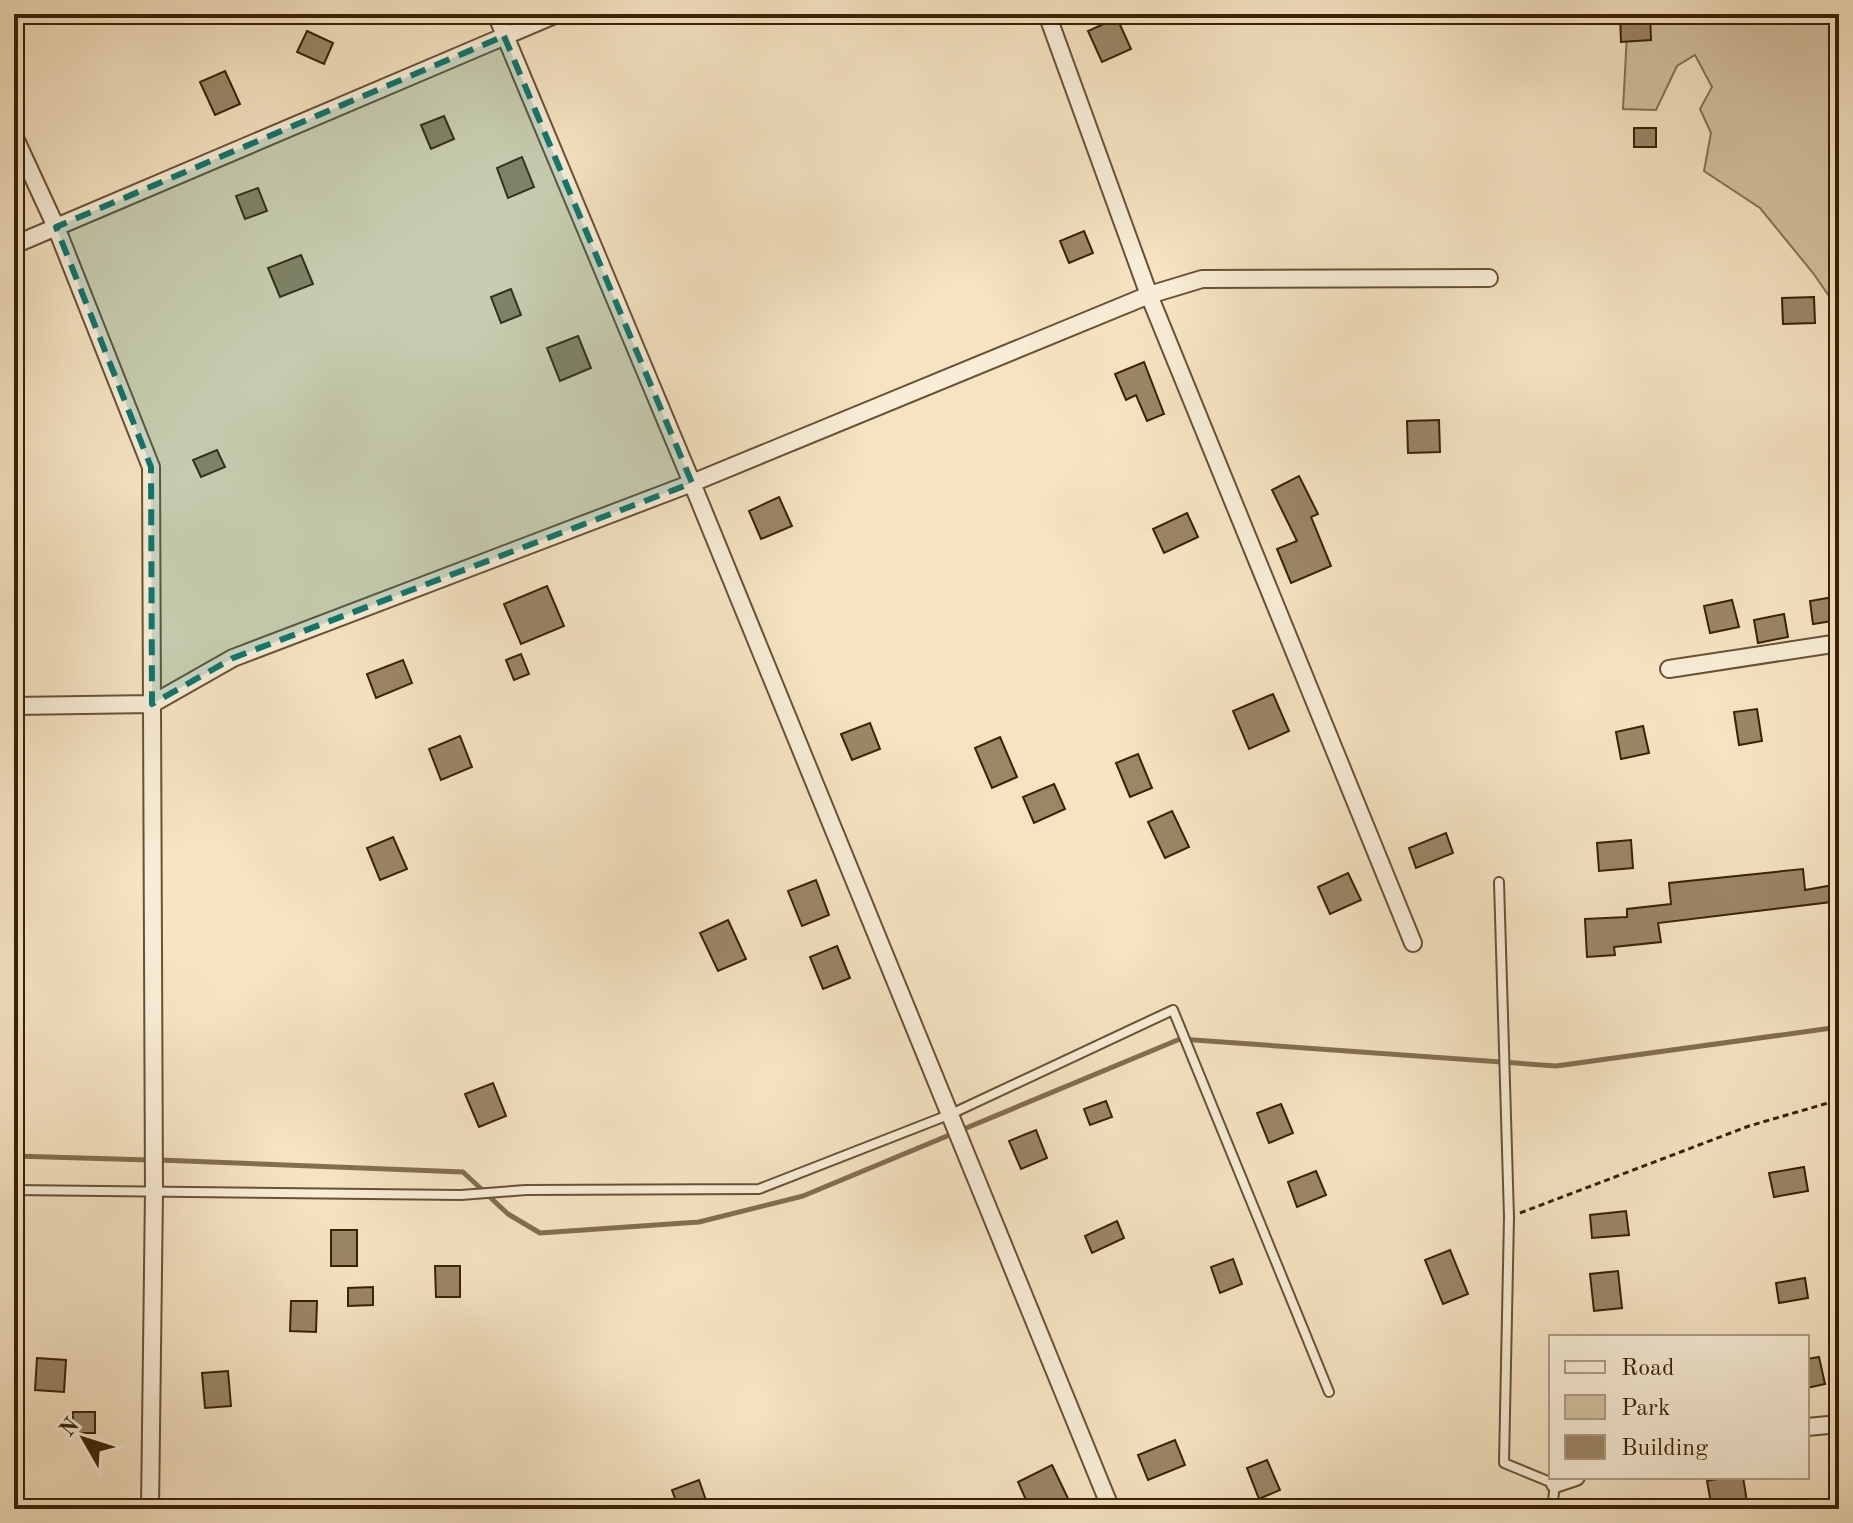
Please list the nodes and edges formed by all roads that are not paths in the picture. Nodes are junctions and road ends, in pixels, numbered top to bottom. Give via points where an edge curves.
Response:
1 (496, 14) edge
2 (557, 14) edge
3 (1047, 14) edge
4 (504, 36) junction
5 (14, 136) edge
6 (56, 227) junction
7 (14, 245) edge
8 (1489, 278) dead end
9 (1149, 295) junction
10 (692, 483) junction
11 (1839, 643) edge
12 (1669, 669) dead end
13 (152, 704) junction
14 (14, 706) edge
15 (1499, 882) dead end
16 (1413, 943) dead end
17 (951, 1114) junction
18 (14, 1190) edge
19 (154, 1191) junction
20 (1329, 1392) dead end
21 (1839, 1424) edge
22 (1809, 1427) edge
23 (1570, 1479) edge
24 (1555, 1484) junction
25 (150, 1509) edge
26 (1111, 1509) edge
27 (1552, 1509) edge

1 - 4 street
2 - 4 street
3 - 9 street
4 - 6 street
4 - 10 street
5 - 6 street
6 - 7 street
6 - 13 street via 151,467
8 - 9 street via 1202,279
9 - 10 street
9 - 16 street
10 - 13 street via 233,658
10 - 17 street
11 - 12 street
13 - 14 street
13 - 19 street
15 - 24 lane via 1509,1217 1504,1463
17 - 19 lane via 759,1189 461,1195
17 - 20 lane via 1173,1010
17 - 26 street
18 - 19 lane
19 - 25 street
21 - 22 street
23 - 24 street
24 - 27 lane

